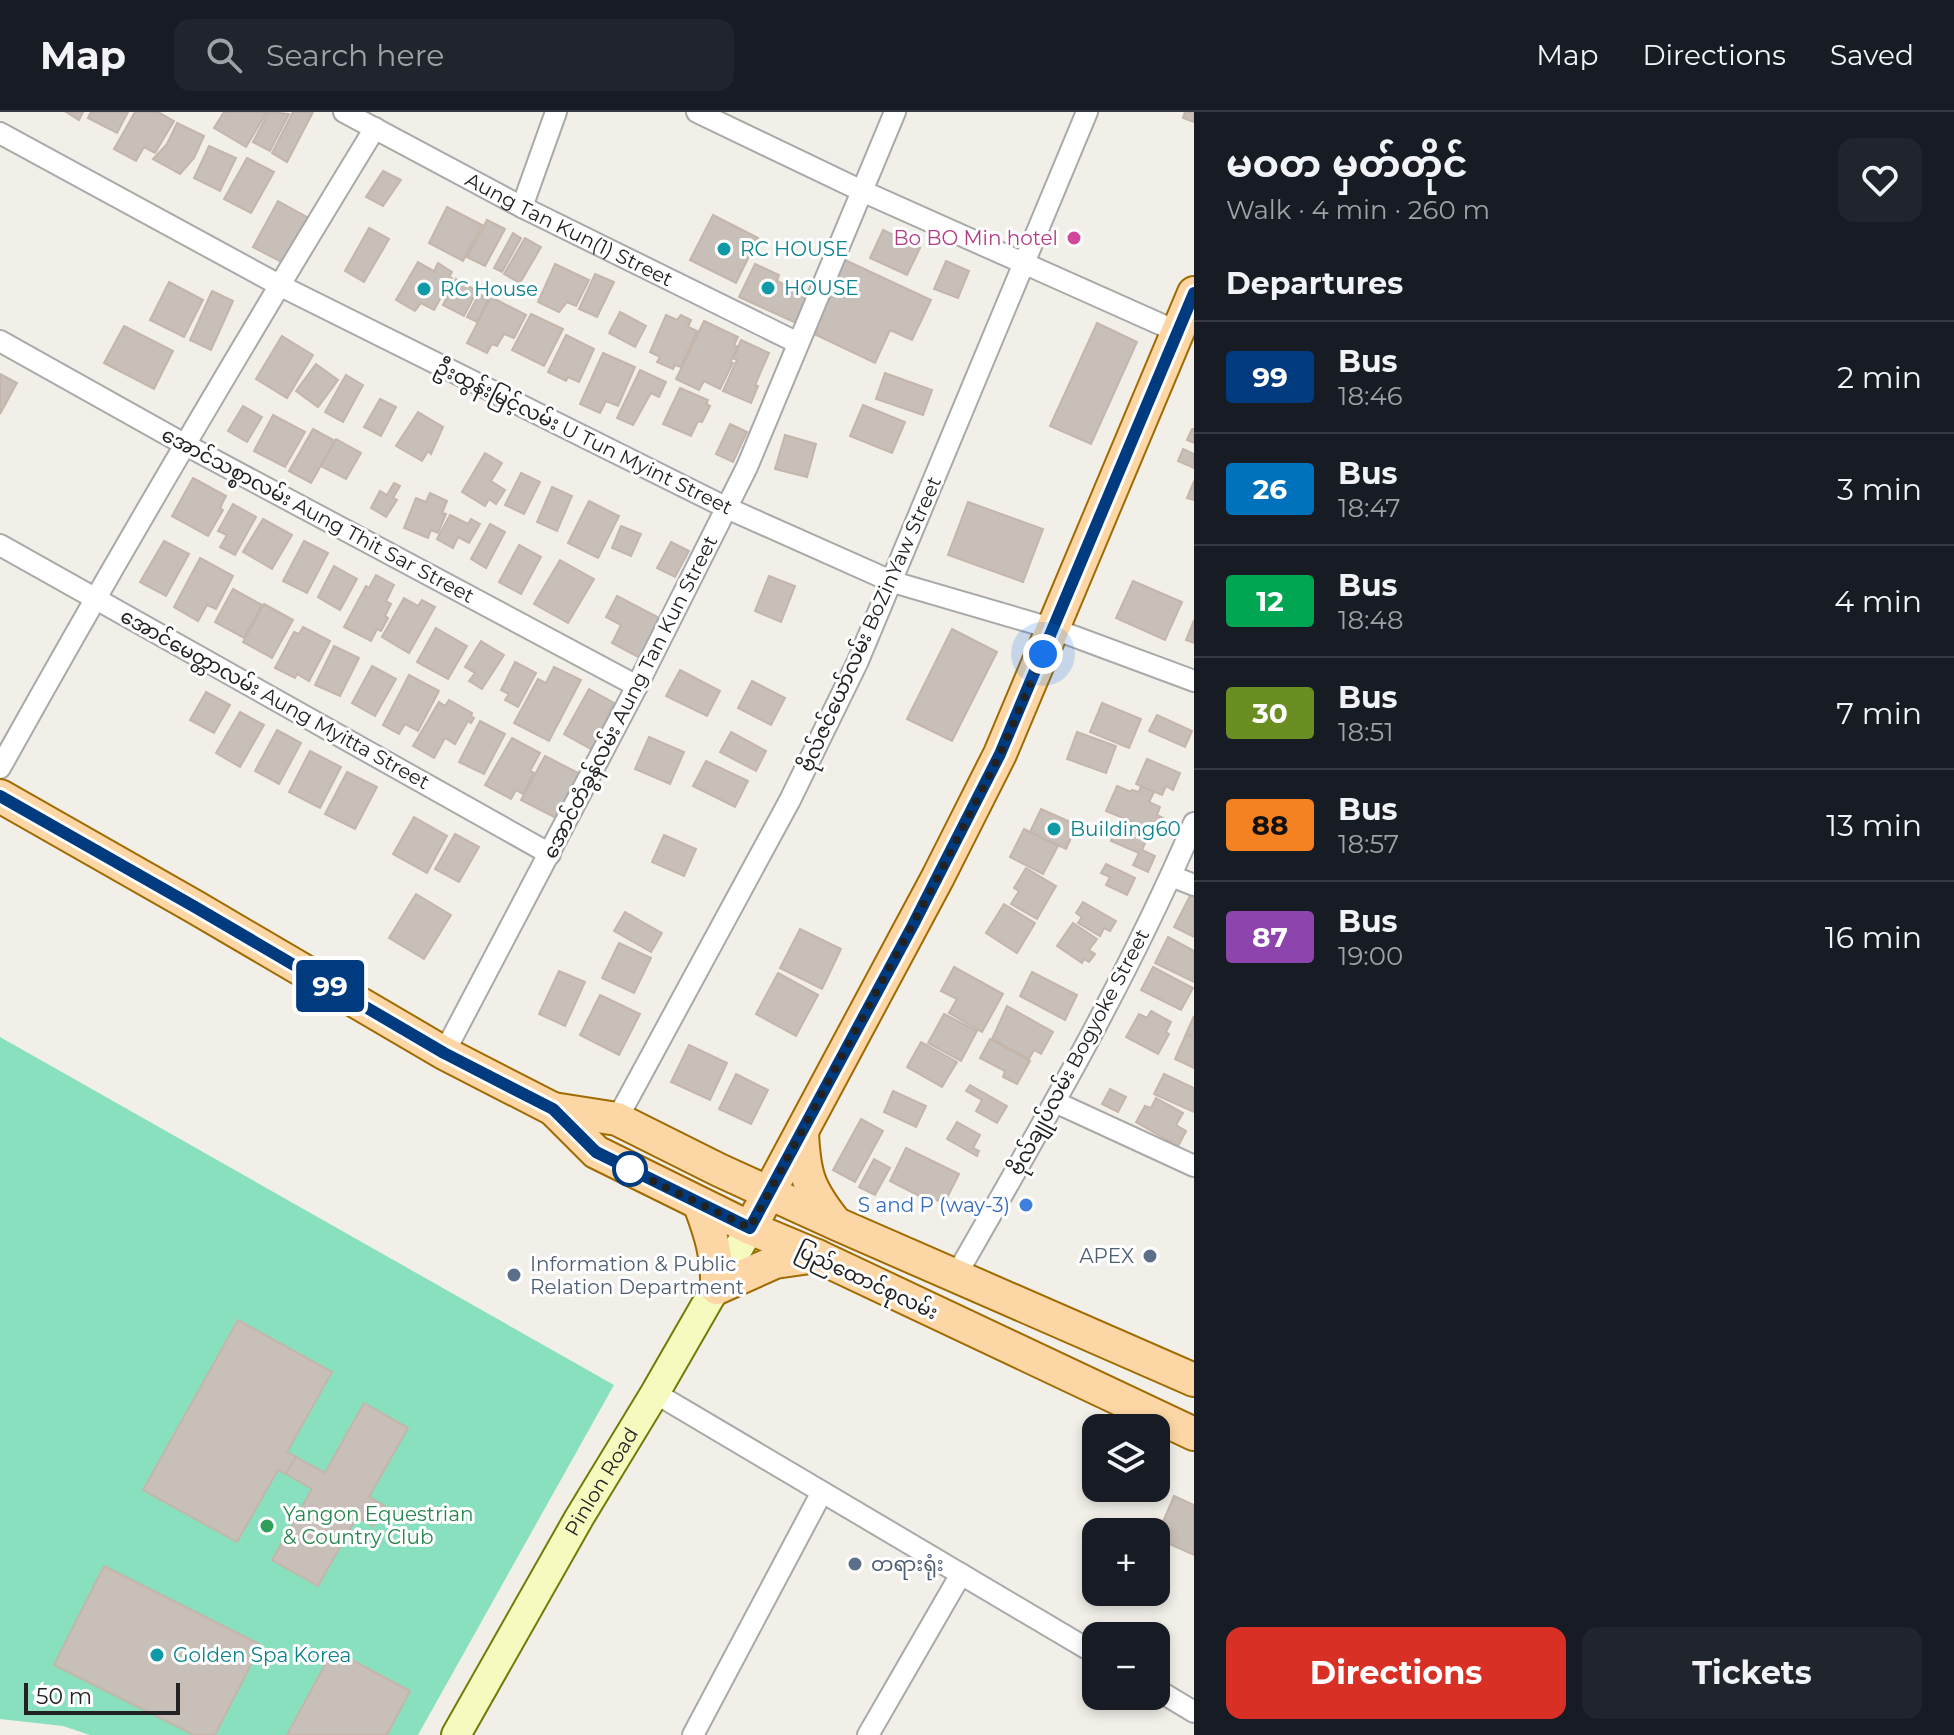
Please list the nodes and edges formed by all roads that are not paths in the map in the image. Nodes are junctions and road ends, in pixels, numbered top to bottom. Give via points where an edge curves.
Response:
1 (344, 112) edge
2 (556, 112) edge
3 (697, 112) edge
4 (895, 112) edge
5 (1087, 112) edge
6 (375, 128) junction
7 (0, 133) edge
8 (862, 191) junction
9 (522, 207) junction
10 (1025, 262) junction
11 (281, 286) junction
12 (1194, 293) edge
13 (1178, 332) junction
14 (0, 341) edge
15 (798, 343) junction
16 (184, 444) junction
17 (727, 508) junction
18 (0, 545) edge
19 (893, 582) junction
20 (95, 598) junction
21 (1054, 629) junction
22 (1194, 681) edge
23 (637, 686) junction
24 (0, 768) edge
25 (0, 796) edge
26 (1194, 823) edge
27 (550, 854) junction
28 (1171, 876) junction
29 (1194, 885) edge
30 (444, 1053) junction
31 (1055, 1102) junction
32 (553, 1109) junction
33 (617, 1119) junction
34 (802, 1133) junction
35 (1194, 1166) edge
36 (719, 1170) junction
37 (771, 1193) junction
38 (700, 1205) junction
39 (837, 1224) junction
40 (750, 1228) junction
41 (817, 1256) junction
42 (955, 1277) junction
43 (717, 1288) junction
44 (1194, 1380) edge
45 (655, 1393) junction
46 (1194, 1434) edge
47 (822, 1492) junction
48 (961, 1574) junction
49 (1082, 1646) edge
50 (1170, 1697) edge
51 (1194, 1712) edge
52 (456, 1735) edge
53 (693, 1735) edge
54 (868, 1735) edge

1 - 6 street, Aung Tan Kun(1) Street
2 - 9 street
3 - 8 street
4 - 8 street, အောင်တံခွန်လမ်း Aung Tan Kun Street
5 - 10 street, ဗိုလ်ဇင်ယော်လမ်း BoZinYaw Street
6 - 9 street, Aung Tan Kun(1) Street
6 - 11 street
7 - 11 street, ဦးထွန်းမြင့်လမ်း U Tun Myint Street
8 - 10 street
8 - 15 street, အောင်တံခွန်လမ်း Aung Tan Kun Street
9 - 15 street, Aung Tan Kun(1) Street
10 - 13 street
10 - 19 street, ဗိုလ်ဇင်ယော်လမ်း BoZinYaw Street
11 - 16 street
11 - 17 street, ဦးထွန်းမြင့်လမ်း U Tun Myint Street
12 - 13 main road
13 - 21 main road
14 - 16 street, အောင်သစ္စာလမ်း Aung Thit Sar Street
15 - 17 street, အောင်တံခွန်လမ်း Aung Tan Kun Street
16 - 20 street
16 - 23 street, အောင်သစ္စာလမ်း Aung Thit Sar Street
17 - 19 street, ဦးထွန်းမြင့်လမ်း U Tun Myint Street
17 - 23 street, အောင်တံခွန်လမ်း Aung Tan Kun Street
18 - 20 street, အောင်မေတ္တာလမ်း Aung Myitta Street
19 - 21 street, ဦးထွန်းမြင့်လမ်း U Tun Myint Street
19 - 33 street, ဗိုလ်ဇင်ယော်လမ်း BoZinYaw Street via 790,800
20 - 24 street
20 - 27 street, အောင်မေတ္တာလမ်း Aung Myitta Street
21 - 22 street, ဦးထွန်းမြင့်လမ်း U Tun Myint Street
21 - 34 main road via 1000,754
23 - 27 street, အောင်တံခွန်လမ်း Aung Tan Kun Street
25 - 30 main road, ပြည်ထောင်စုလမ်း
26 - 28 street, ဗိုလ်ချုပ်လမ်း Bogyoke Street
27 - 30 street, အောင်တံခွန်လမ်း Aung Tan Kun Street
28 - 29 street
28 - 31 street, ဗိုလ်ချုပ်လမ်း Bogyoke Street
30 - 32 main road, ပြည်ထောင်စုလမ်း
31 - 35 street
31 - 42 street, ဗိုလ်ချုပ်လမ်း Bogyoke Street
32 - 33 main road, ပြည်ထောင်စုလမ်း
32 - 38 main road, ပြည်ထောင်စုလမ်း via 596,1152
33 - 36 main road, ပြည်ထောင်စုလမ်း
34 - 36 main road via 758,1162
34 - 37 main road
34 - 39 main road via 808,1180
36 - 37 main road, ပြည်ထောင်စုလမ်း
37 - 39 main road, ပြည်ထောင်စုလမ်း
37 - 40 main road
38 - 40 main road, ပြည်ထောင်စုလမ်း
38 - 43 main road via 715,1246
39 - 42 main road, ပြည်ထောင်စုလမ်း
40 - 41 main road, ပြည်ထောင်စုလမ်း
40 - 43 main road, Pinlon Road
41 - 43 main road via 775,1262
41 - 46 main road, ပြည်ထောင်စုလမ်း
42 - 44 main road, ပြည်ထောင်စုလမ်း
43 - 45 main road, Pinlon Road
45 - 47 street
45 - 52 main road, Pinlon Road
47 - 48 street
47 - 53 street
48 - 49 street
48 - 54 street
50 - 51 street

